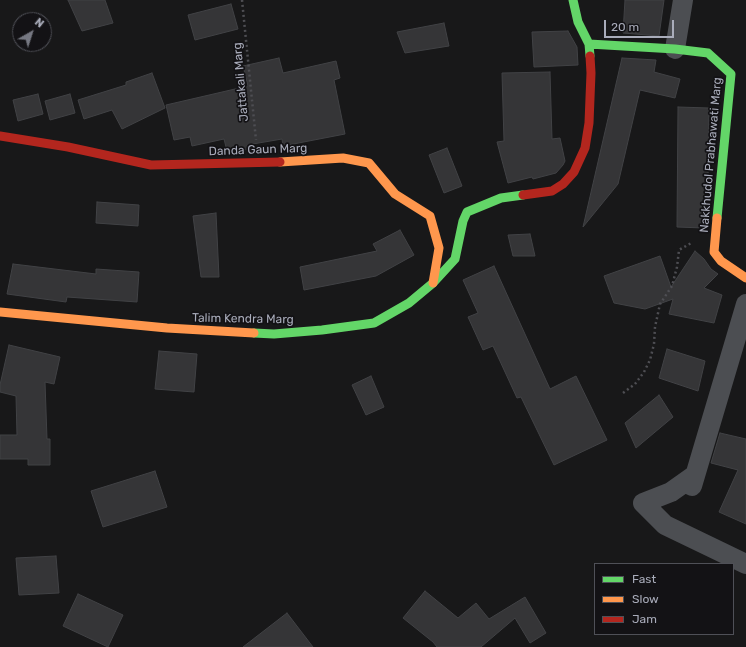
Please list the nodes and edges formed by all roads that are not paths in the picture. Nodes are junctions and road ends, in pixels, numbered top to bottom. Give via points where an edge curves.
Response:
1 (573, 0) edge
2 (683, 0) edge
3 (589, 44) junction
4 (675, 48) junction
5 (0, 136) edge
6 (746, 278) edge
7 (434, 283) junction
8 (746, 304) edge
9 (0, 312) edge
10 (746, 564) edge

1 - 3 street, Talim Kendra Marg via 578,22
2 - 4 street
3 - 4 street, Nakkhudol Prabhawati Marg
3 - 7 street, Talim Kendra Marg via 590,123 585,148 574,172 552,191 501,198 468,212 463,221 455,258
4 - 6 street, Nakkhudol Prabhawati Marg via 708,53 731,74 714,252 721,261
5 - 7 street, Danda Gaun Marg via 68,147 151,165 344,158 369,163 395,194 430,216 439,248
7 - 9 street, Talim Kendra Marg via 409,304 374,323 274,334 167,328
8 - 10 street via 693,480 643,503 665,525

